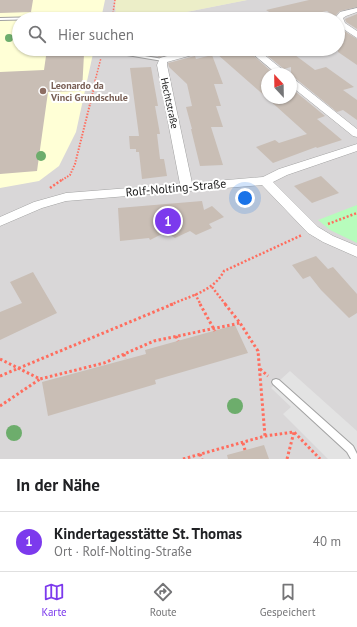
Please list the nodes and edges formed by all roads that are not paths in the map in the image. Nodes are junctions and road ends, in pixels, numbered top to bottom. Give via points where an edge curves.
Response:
1 (357, 10) edge
2 (345, 13) edge
3 (0, 18) edge
4 (12, 18) edge
5 (345, 26) edge
6 (357, 35) edge
7 (139, 56) edge
8 (178, 56) edge
9 (260, 56) edge
10 (163, 60) junction
11 (275, 68) edge
12 (297, 86) edge
13 (357, 134) edge
14 (357, 147) edge
15 (265, 181) junction
16 (187, 188) junction
17 (0, 222) edge
18 (357, 252) edge
19 (276, 382) dead end
20 (355, 459) edge

1 - 2 street
3 - 4 lane
5 - 6 street
7 - 10 lane
8 - 10 street, Hechtstraße
9 - 11 street
10 - 16 street, Hechtstraße
12 - 13 street
14 - 15 street, Rolf-Nolting-Straße via 283,172
15 - 16 street, Rolf-Nolting-Straße
15 - 18 street via 313,230
16 - 17 street, Rolf-Nolting-Straße via 66,197 38,205
19 - 20 lane via 350,449

